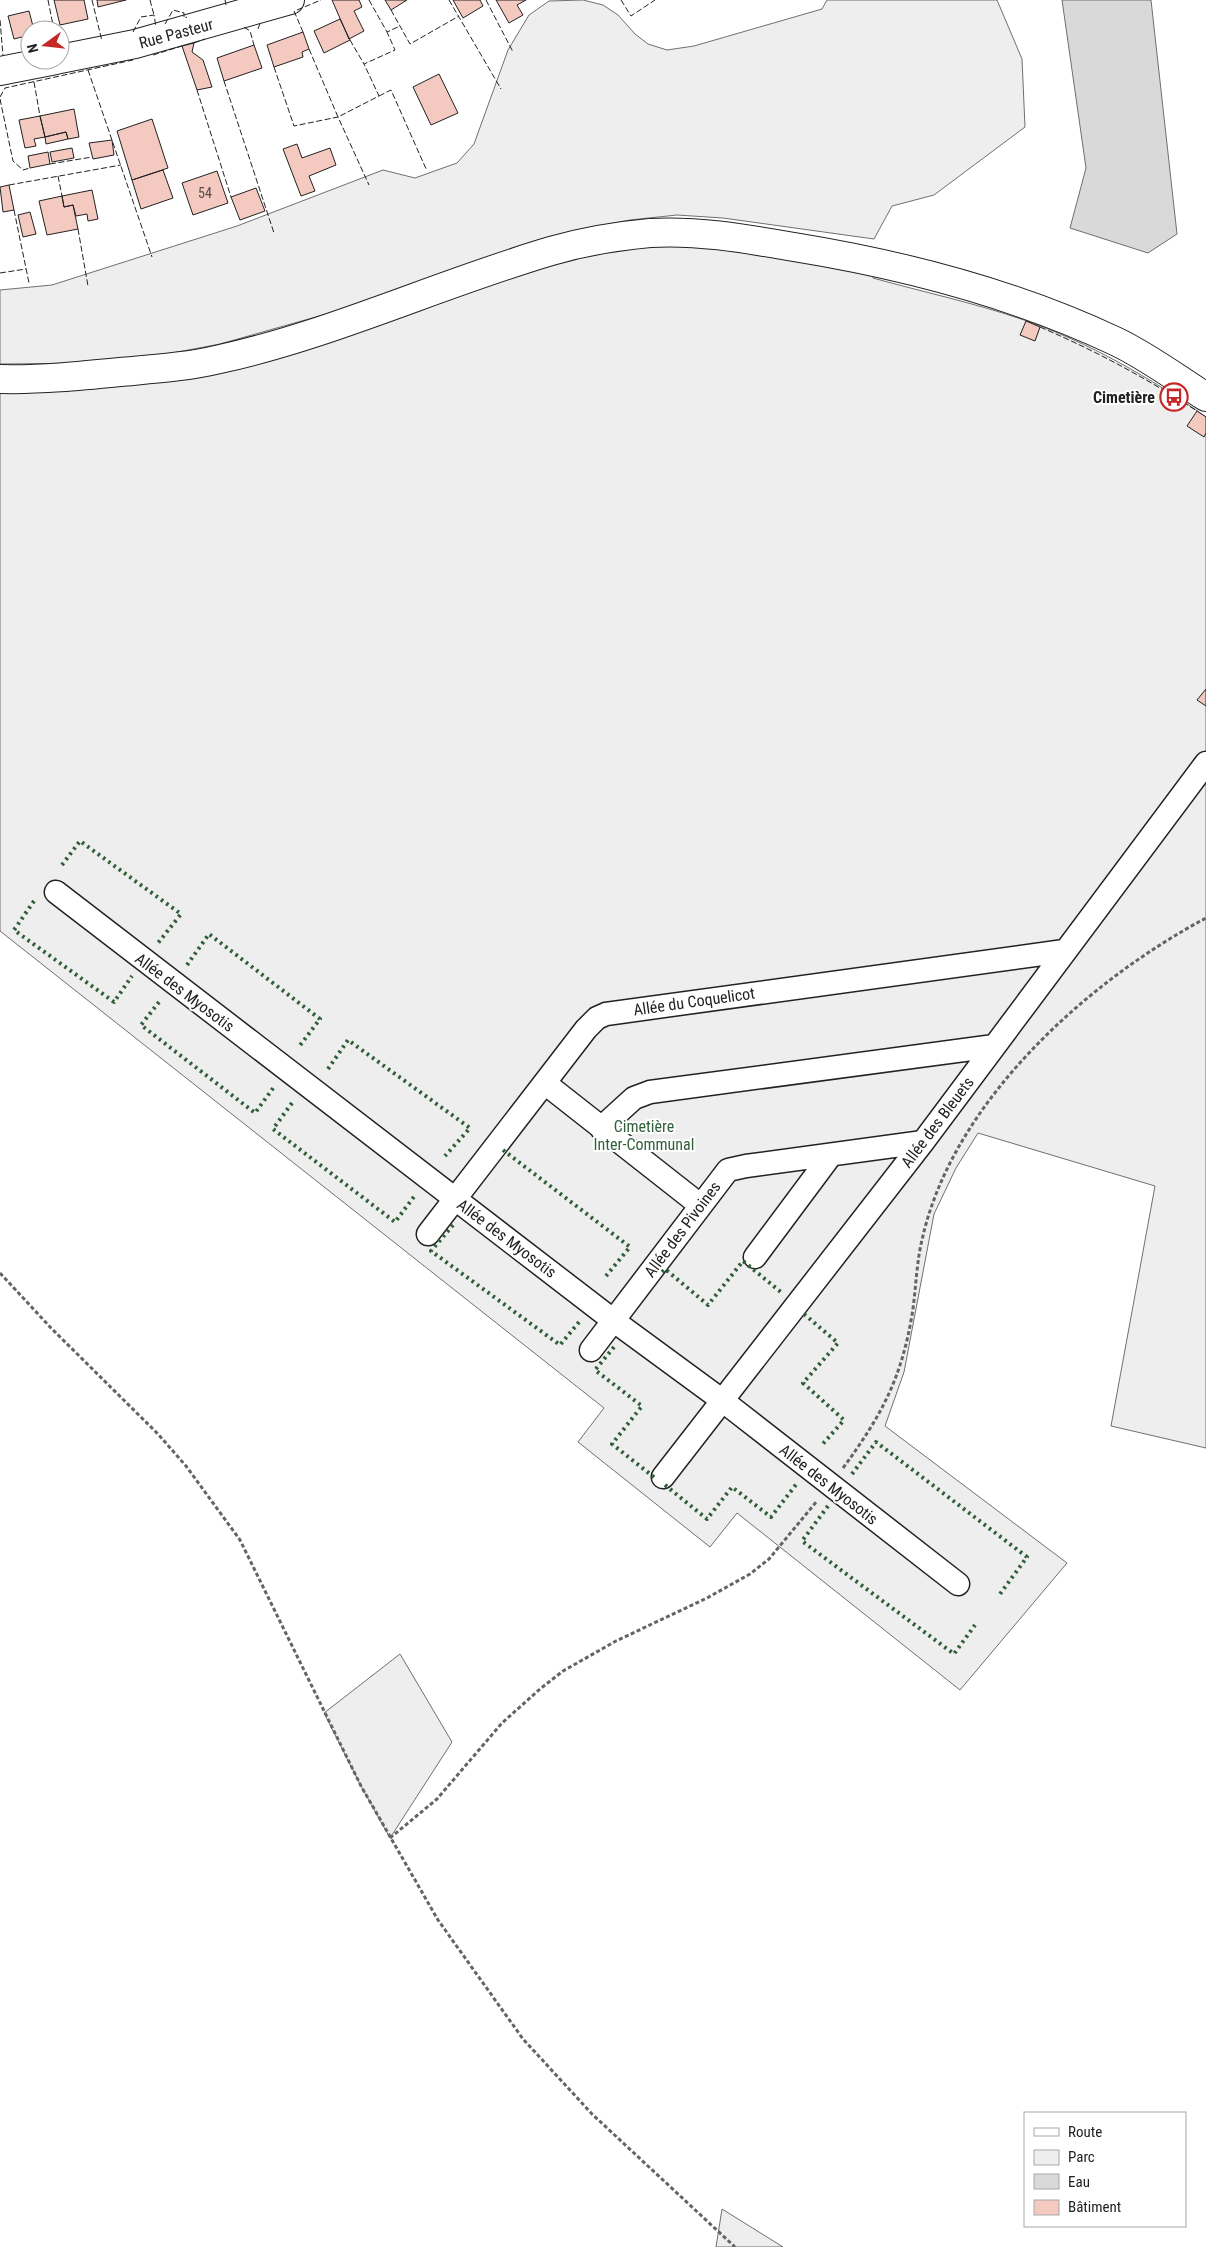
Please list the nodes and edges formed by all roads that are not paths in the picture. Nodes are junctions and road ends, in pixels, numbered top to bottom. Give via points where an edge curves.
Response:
1 (290, 0) edge
2 (70, 57) edge
3 (20, 67) edge
4 (0, 71) edge
5 (0, 379) edge
6 (1206, 398) edge
7 (1206, 763) edge
8 (56, 892) dead end
9 (1064, 951) junction
10 (994, 1046) junction
11 (546, 1084) junction
12 (601, 1128) junction
13 (923, 1142) junction
14 (831, 1155) junction
15 (455, 1198) junction
16 (700, 1205) junction
17 (428, 1234) dead end
18 (755, 1257) dead end
19 (614, 1320) junction
20 (591, 1350) dead end
21 (723, 1401) junction
22 (663, 1477) dead end
23 (958, 1584) dead end

1 - 2 main road, Rue Pasteur via 135,44
3 - 4 main road
5 - 6 main road via 84,376 220,359 321,330 552,251 612,238 652,233 694,233 847,255 997,293 1118,342
7 - 9 lane, Allée des Bleuets
8 - 15 lane, Allée des Myosotis
9 - 10 lane, Allée des Bleuets
9 - 11 lane, Allée du Coquelicot via 606,1014 586,1029
10 - 12 lane via 650,1092 634,1098
10 - 13 lane, Allée des Bleuets
11 - 12 lane
11 - 15 lane, Allée du Coquelicot
12 - 16 lane
13 - 14 lane, Allée des Pivoines
13 - 21 lane, Allée des Bleuets
14 - 16 lane, Allée des Pivoines via 728,1170
14 - 18 lane
15 - 17 lane, Allée du Coquelicot
15 - 19 lane, Allée des Myosotis
16 - 19 lane, Allée des Pivoines
19 - 20 lane, Allée des Pivoines
19 - 21 lane, Allée des Myosotis
21 - 22 lane, Allée des Bleuets
21 - 23 lane, Allée des Myosotis

